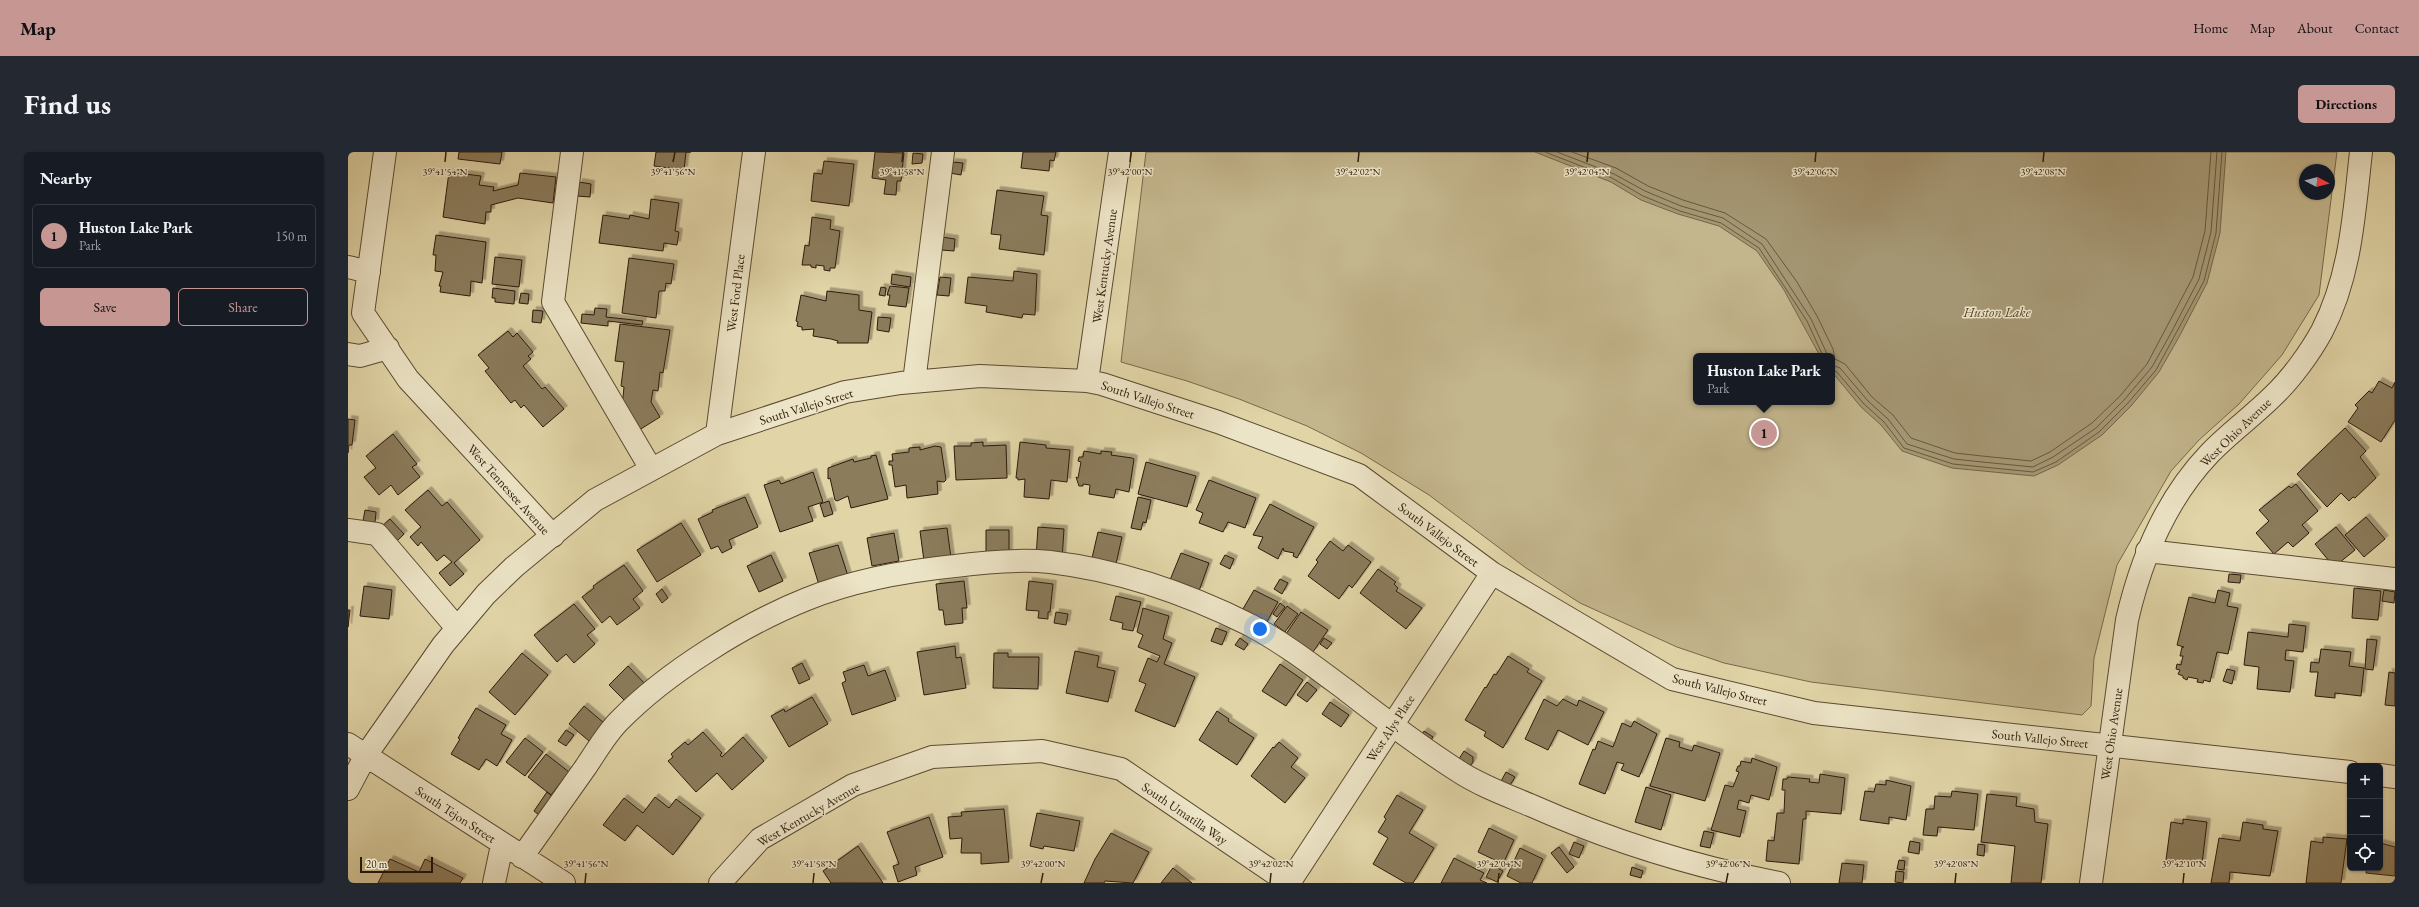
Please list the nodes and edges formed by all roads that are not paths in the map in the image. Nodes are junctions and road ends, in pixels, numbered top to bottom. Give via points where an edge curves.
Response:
1 (386, 152) edge
2 (572, 152) edge
3 (754, 152) edge
4 (943, 152) edge
5 (1120, 152) edge
6 (2361, 152) edge
7 (348, 267) edge
8 (369, 272) junction
9 (388, 348) junction
10 (348, 354) edge
11 (1087, 381) junction
12 (914, 382) junction
13 (717, 434) junction
14 (651, 469) junction
15 (348, 530) edge
16 (553, 536) junction
17 (2147, 551) junction
18 (1492, 573) junction
19 (2395, 579) edge
20 (457, 628) junction
21 (1392, 725) junction
22 (348, 744) edge
23 (2109, 745) junction
24 (366, 755) junction
25 (1121, 769) joint
26 (2347, 772) edge
27 (2383, 775) edge
28 (2395, 777) edge
29 (348, 789) edge
30 (502, 845) junction
31 (522, 857) junction
32 (494, 883) edge
33 (564, 883) edge
34 (720, 883) edge
35 (1289, 883) edge
36 (1779, 883) edge
37 (2091, 883) edge

1 - 8 street, West Tennessee Avenue
2 - 14 street via 553,302
3 - 13 street, West Ford Place
4 - 12 street
5 - 11 street, West Kentucky Avenue
6 - 17 street, West Ohio Avenue via 2352,238 2345,276 2321,332 2274,395 2209,454 2166,515
7 - 8 street
8 - 9 street, West Tennessee Avenue via 363,313
9 - 10 street via 360,356
9 - 16 street, West Tennessee Avenue via 408,379
11 - 12 street, South Vallejo Street via 980,376
11 - 18 street, South Vallejo Street via 1218,422 1359,475
12 - 13 street, South Vallejo Street via 845,392
13 - 14 street, South Vallejo Street
14 - 16 street, South Vallejo Street via 595,500
15 - 20 street via 377,534
16 - 20 street, West Tennessee Avenue via 508,572
17 - 19 street
17 - 23 street, West Ohio Avenue via 2135,585 2127,620
18 - 21 street, West Alys Place
18 - 23 street, South Vallejo Street via 1672,679 1814,712
20 - 24 street, West Tennessee Avenue
21 - 31 street via 1292,650 1251,626 1206,604 1147,584 1091,568 1046,562 981,563 915,570 855,584 807,599 752,626 675,672 616,723
21 - 35 street, West Alys Place
21 - 36 street via 1462,774 1591,832 1698,865
22 - 24 street, South Tejon Street
23 - 26 street, South Vallejo Street
23 - 37 street, West Ohio Avenue
24 - 29 street, West Tennessee Avenue
24 - 30 street, South Tejon Street
25 - 34 street, West Kentucky Avenue via 1042,751 932,757 853,785 760,839
25 - 35 street, South Umatilla Way
27 - 28 street
30 - 31 street, South Tejon Street
30 - 32 street
31 - 33 street, South Tejon Street

